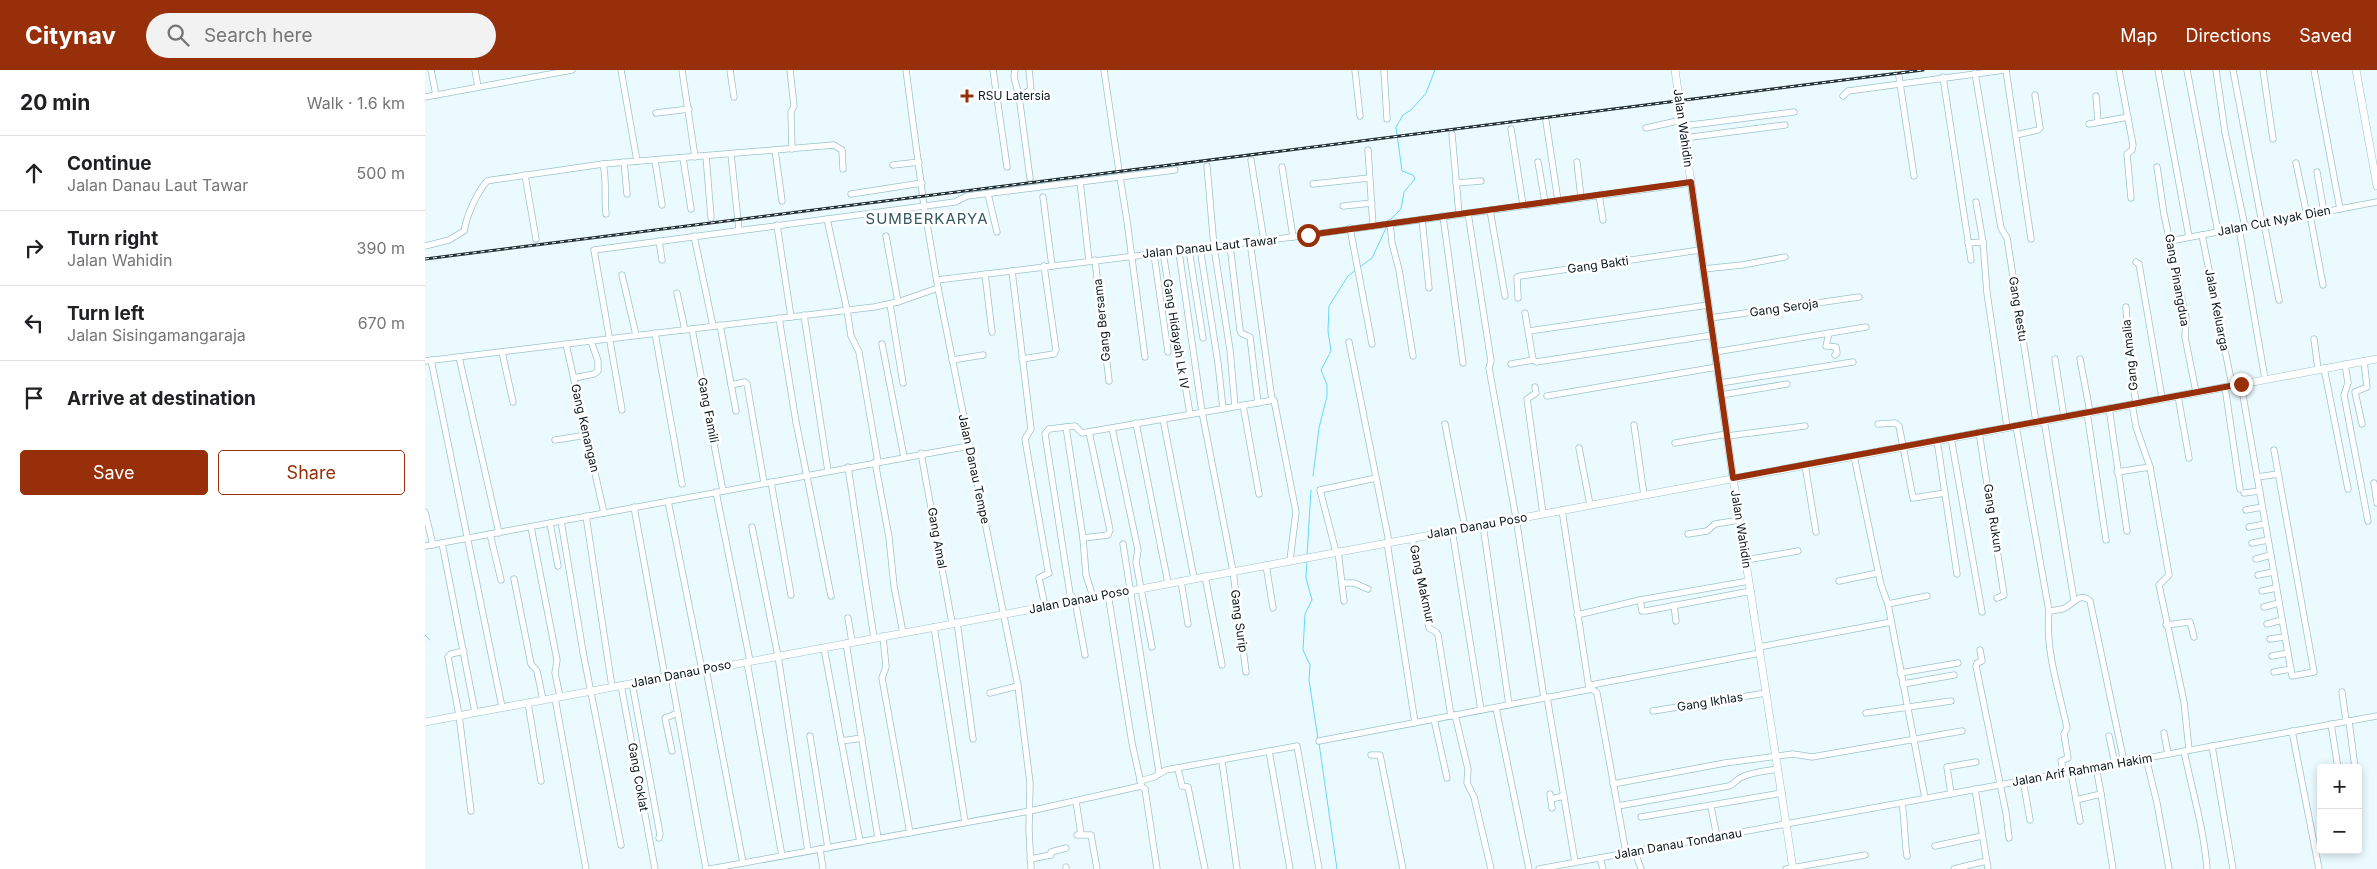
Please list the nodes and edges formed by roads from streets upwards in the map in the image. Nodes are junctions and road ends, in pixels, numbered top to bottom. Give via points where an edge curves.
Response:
1 (431, 70) edge
2 (475, 70) edge
3 (572, 70) edge
4 (621, 70) edge
5 (682, 70) edge
6 (730, 70) edge
7 (790, 70) edge
8 (906, 70) edge
9 (993, 70) edge
10 (1015, 70) edge
11 (1029, 70) edge
12 (1104, 70) edge
13 (1355, 70) edge
14 (1384, 70) edge
15 (1675, 70) edge
16 (1898, 70) edge
17 (2005, 70) edge
18 (2119, 70) edge
19 (2158, 70) edge
20 (2187, 70) edge
21 (2216, 70) edge
22 (2233, 70) edge
23 (2263, 70) edge
24 (2314, 70) edge
25 (2355, 70) edge
26 (1975, 73) junction
27 (1943, 77) junction
28 (1899, 83) junction
29 (478, 87) junction
30 (436, 95) junction
31 (2035, 95) dead end
32 (1019, 96) junction
33 (1843, 96) dead end
34 (2096, 96) dead end
35 (425, 97) edge
36 (735, 97) dead end
37 (689, 109) junction
38 (1794, 112) dead end
39 (656, 113) dead end
40 (1360, 116) dead end
41 (2128, 117) junction
42 (1387, 119) dead end
43 (1546, 121) dead end
44 (2098, 122) junction
45 (1682, 123) junction
46 (2089, 124) dead end
47 (1785, 125) dead end
48 (1645, 128) dead end
49 (1511, 129) dead end
50 (1452, 134) dead end
51 (2017, 135) junction
52 (1684, 138) junction
53 (2273, 139) dead end
54 (792, 149) junction
55 (775, 150) junction
56 (1368, 150) dead end
57 (731, 154) junction
58 (706, 156) junction
59 (695, 157) junction
60 (683, 158) junction
61 (655, 160) junction
62 (1251, 160) dead end
63 (637, 161) junction
64 (624, 162) junction
65 (919, 162) junction
66 (1539, 162) dead end
67 (1577, 162) dead end
68 (2296, 163) dead end
69 (603, 164) junction
70 (893, 165) dead end
71 (1207, 166) dead end
72 (1007, 167) dead end
73 (1282, 167) dead end
74 (2157, 167) dead end
75 (843, 169) dead end
76 (1175, 170) dead end
77 (2317, 172) dead end
78 (525, 174) junction
79 (1119, 174) junction
80 (1914, 176) dead end
81 (1030, 178) dead end
82 (1369, 178) junction
83 (1080, 181) junction
84 (1481, 181) dead end
85 (1691, 182) junction
86 (922, 183) junction
87 (1456, 183) junction
88 (1313, 184) dead end
89 (2377, 186) edge
90 (627, 194) dead end
91 (851, 194) dead end
92 (988, 194) junction
93 (1599, 195) junction
94 (1043, 197) dead end
95 (1581, 198) junction
96 (2131, 198) dead end
97 (782, 201) dead end
98 (1558, 201) junction
99 (1545, 202) junction
100 (1976, 202) dead end
101 (2377, 202) edge
102 (1372, 203) junction
103 (662, 206) dead end
104 (924, 206) junction
105 (1343, 206) dead end
106 (1523, 206) junction
107 (691, 209) dead end
108 (2340, 209) junction
109 (1490, 210) junction
110 (2325, 212) junction
111 (1468, 213) junction
112 (606, 214) dead end
113 (1459, 214) junction
114 (2308, 215) junction
115 (1443, 216) junction
116 (711, 218) dead end
117 (827, 219) junction
118 (1422, 219) junction
119 (1603, 220) dead end
120 (1389, 223) junction
121 (2263, 223) junction
122 (777, 225) junction
123 (1373, 226) junction
124 (2242, 227) junction
125 (1350, 228) junction
126 (739, 230) junction
127 (997, 232) dead end
128 (2218, 232) junction
129 (2202, 235) junction
130 (694, 236) junction
131 (886, 236) dead end
132 (1293, 237) junction
133 (2189, 237) junction
134 (536, 239) dead end
135 (2031, 239) dead end
136 (1264, 240) junction
137 (2170, 240) junction
138 (659, 241) junction
139 (1250, 242) junction
140 (1983, 242) junction
141 (1968, 243) junction
142 (1230, 244) junction
143 (425, 246) edge
144 (1213, 247) junction
145 (1200, 248) junction
146 (1189, 250) junction
147 (1700, 250) junction
148 (1179, 252) junction
149 (1154, 254) junction
150 (1163, 254) junction
151 (1131, 256) junction
152 (1785, 257) dead end
153 (662, 260) dead end
154 (1092, 260) junction
155 (1971, 260) dead end
156 (2136, 262) dead end
157 (1044, 266) junction
158 (1051, 266) junction
159 (1703, 269) junction
160 (1012, 271) junction
161 (985, 274) junction
162 (622, 275) dead end
163 (937, 280) junction
164 (2323, 285) dead end
165 (938, 288) junction
166 (1429, 288) dead end
167 (677, 293) dead end
168 (1505, 296) dead end
169 (1859, 297) dead end
170 (1518, 298) dead end
171 (2279, 300) dead end
172 (898, 302) junction
173 (890, 304) junction
174 (1709, 305) junction
175 (2126, 307) dead end
176 (847, 310) junction
177 (1525, 313) dead end
178 (804, 315) junction
179 (791, 317) junction
180 (779, 318) junction
181 (1710, 318) junction
182 (717, 326) junction
183 (1866, 327) dead end
184 (692, 329) junction
185 (685, 330) junction
186 (1529, 331) junction
187 (992, 332) dead end
188 (655, 333) junction
189 (1829, 333) junction
190 (636, 335) junction
191 (1713, 335) junction
192 (1203, 338) dead end
193 (608, 339) junction
194 (2314, 339) dead end
195 (591, 341) junction
196 (1349, 342) dead end
197 (565, 344) junction
198 (881, 344) dead end
199 (1372, 344) dead end
200 (502, 352) junction
201 (1168, 352) dead end
202 (1715, 352) junction
203 (983, 355) dead end
204 (1835, 355) dead end
205 (1413, 356) dead end
206 (459, 357) junction
207 (1145, 357) dead end
208 (1022, 359) junction
209 (2055, 359) dead end
210 (2080, 359) dead end
211 (2377, 359) edge
212 (428, 360) edge
213 (952, 360) junction
214 (1533, 360) junction
215 (2364, 361) junction
216 (1463, 362) dead end
217 (1853, 362) dead end
218 (1511, 364) dead end
219 (2345, 364) junction
220 (1717, 367) junction
221 (2321, 369) junction
222 (574, 378) junction
223 (2265, 379) junction
224 (1109, 381) dead end
225 (903, 383) dead end
226 (1720, 383) junction
227 (1787, 384) dead end
228 (2241, 384) junction
229 (731, 385) junction
230 (1535, 386) dead end
231 (2229, 386) junction
232 (2196, 392) junction
233 (1721, 395) junction
234 (1547, 396) dead end
235 (2178, 396) junction
236 (2162, 398) junction
237 (1273, 400) junction
238 (513, 402) dead end
239 (1258, 402) junction
240 (2134, 404) junction
241 (1243, 405) junction
242 (1235, 406) junction
243 (1223, 408) junction
244 (2109, 408) junction
245 (622, 410) dead end
246 (736, 411) dead end
247 (1202, 412) junction
248 (2089, 412) junction
249 (1190, 414) junction
250 (2064, 417) junction
251 (1163, 419) junction
252 (2045, 420) junction
253 (2035, 422) junction
254 (1136, 424) junction
255 (1445, 424) dead end
256 (1878, 424) dead end
257 (2362, 424) dead end
258 (1634, 425) dead end
259 (1066, 426) junction
260 (1805, 426) dead end
261 (2016, 426) junction
262 (2007, 427) junction
263 (1112, 428) junction
264 (1089, 432) junction
265 (1979, 432) junction
266 (587, 435) junction
267 (1727, 435) junction
268 (1951, 438) junction
269 (555, 440) dead end
270 (1937, 440) junction
271 (1675, 443) dead end
272 (969, 446) junction
273 (1902, 447) junction
274 (1579, 448) dead end
275 (2274, 450) dead end
276 (921, 454) junction
277 (1854, 456) junction
278 (904, 457) junction
279 (2189, 458) dead end
280 (876, 462) junction
281 (1805, 465) junction
282 (848, 467) junction
283 (2150, 467) junction
284 (828, 471) junction
285 (2117, 472) junction
286 (2278, 474) junction
287 (808, 475) junction
288 (1376, 478) junction
289 (1733, 478) junction
290 (2257, 478) junction
291 (771, 482) junction
292 (764, 483) junction
293 (2374, 483) dead end
294 (682, 484) dead end
295 (2347, 489) dead end
296 (723, 491) junction
297 (2259, 491) junction
298 (716, 492) junction
299 (1945, 493) junction
300 (1259, 494) dead end
301 (1644, 495) junction
302 (668, 501) junction
303 (2377, 503) edge
304 (1590, 505) junction
305 (634, 507) junction
306 (2262, 507) junction
307 (1562, 510) junction
308 (2246, 510) dead end
309 (425, 512) edge
310 (604, 513) junction
311 (1543, 514) junction
312 (585, 516) junction
313 (1517, 518) junction
314 (1740, 520) junction
315 (561, 521) junction
316 (2368, 521) dead end
317 (550, 523) junction
318 (1483, 524) junction
319 (2265, 524) junction
320 (752, 527) dead end
321 (2249, 527) dead end
322 (531, 528) junction
323 (1465, 528) junction
324 (1452, 530) junction
325 (2127, 531) dead end
326 (1817, 532) dead end
327 (499, 533) junction
328 (490, 534) junction
329 (1688, 534) dead end
330 (1083, 538) junction
331 (1413, 538) junction
332 (467, 539) junction
333 (2106, 540) dead end
334 (2268, 540) junction
335 (1388, 542) junction
336 (442, 543) junction
337 (2252, 543) dead end
338 (1123, 544) dead end
339 (433, 545) junction
340 (425, 546) edge
341 (1337, 551) junction
342 (1798, 551) dead end
343 (2271, 555) junction
344 (2256, 559) dead end
345 (1290, 560) junction
346 (1746, 560) junction
347 (1266, 565) junction
348 (559, 566) dead end
349 (1233, 571) junction
350 (2274, 572) junction
351 (1878, 573) junction
352 (1957, 574) dead end
353 (2258, 575) dead end
354 (1205, 576) junction
355 (1194, 578) junction
356 (514, 579) dead end
357 (501, 580) dead end
358 (1181, 581) junction
359 (1749, 581) junction
360 (1839, 581) dead end
361 (1168, 583) junction
362 (1342, 583) junction
363 (1141, 588) junction
364 (2276, 588) junction
365 (1368, 589) dead end
366 (1131, 590) junction
367 (1751, 590) junction
368 (2262, 591) dead end
369 (1685, 592) junction
370 (1108, 594) junction
371 (791, 595) dead end
372 (831, 596) dead end
373 (1927, 596) dead end
374 (1093, 597) junction
375 (1997, 598) dead end
376 (1075, 600) junction
377 (1640, 600) junction
378 (2074, 600) junction
379 (1344, 601) dead end
380 (1687, 602) junction
381 (2279, 603) junction
382 (1889, 604) junction
383 (1674, 605) junction
384 (1045, 606) junction
385 (2264, 607) dead end
386 (1273, 608) dead end
387 (2049, 611) junction
388 (1982, 612) dead end
389 (1004, 614) junction
390 (1577, 615) junction
391 (848, 618) dead end
392 (2282, 620) junction
393 (1676, 621) dead end
394 (1891, 622) junction
395 (954, 623) junction
396 (1188, 624) dead end
397 (2267, 624) dead end
398 (2166, 625) junction
399 (934, 627) junction
400 (903, 632) junction
401 (883, 636) junction
402 (2194, 637) dead end
403 (2285, 637) junction
404 (874, 638) junction
405 (2270, 639) dead end
406 (849, 643) junction
407 (1152, 647) dead end
408 (824, 648) junction
409 (1760, 650) junction
410 (1980, 650) dead end
411 (464, 651) junction
412 (2288, 653) junction
413 (1085, 655) dead end
414 (778, 656) junction
415 (2272, 656) dead end
416 (748, 661) junction
417 (1958, 663) dead end
418 (1222, 664) dead end
419 (2291, 669) junction
420 (704, 670) junction
421 (1246, 672) dead end
422 (2274, 672) dead end
423 (1900, 673) junction
424 (1953, 675) dead end
425 (668, 676) junction
426 (632, 683) junction
427 (1903, 684) junction
428 (621, 685) junction
429 (1018, 686) junction
430 (612, 687) junction
431 (1591, 690) junction
432 (592, 691) junction
433 (2342, 692) dead end
434 (990, 693) dead end
435 (1766, 693) junction
436 (557, 697) junction
437 (1546, 698) junction
438 (543, 700) junction
439 (1951, 701) dead end
440 (528, 703) junction
441 (1509, 705) junction
442 (502, 708) junction
443 (1496, 708) junction
444 (1907, 708) junction
445 (1481, 710) junction
446 (475, 712) junction
447 (1653, 712) dead end
448 (678, 713) junction
449 (1866, 713) dead end
450 (459, 716) junction
451 (1453, 716) junction
452 (2377, 716) edge
453 (1434, 719) junction
454 (2348, 721) junction
455 (425, 722) edge
456 (1415, 723) junction
457 (2331, 724) junction
458 (1962, 731) dead end
459 (2292, 731) junction
460 (2164, 733) dead end
461 (810, 736) dead end
462 (2109, 736) dead end
463 (862, 738) junction
464 (973, 738) dead end
465 (1913, 740) junction
466 (841, 741) junction
467 (1319, 741) dead end
468 (2212, 746) junction
469 (2187, 750) junction
470 (672, 751) dead end
471 (1269, 751) junction
472 (2168, 754) junction
473 (1371, 755) dead end
474 (1776, 757) junction
475 (2145, 758) junction
476 (1222, 761) junction
477 (1976, 762) dead end
478 (2124, 762) junction
479 (2115, 764) junction
480 (2337, 764) edge
481 (2354, 764) edge
482 (2096, 767) junction
483 (1178, 769) junction
484 (1778, 769) junction
485 (1159, 772) junction
486 (2071, 772) junction
487 (2064, 773) junction
488 (1447, 778) dead end
489 (2023, 780) junction
490 (541, 781) dead end
491 (1140, 784) junction
492 (1613, 784) junction
493 (2000, 785) junction
494 (1975, 789) junction
495 (1782, 793) junction
496 (1951, 794) junction
497 (2101, 794) junction
498 (1564, 796) junction
499 (1925, 798) junction
500 (2076, 800) junction
501 (1076, 801) junction
502 (1902, 802) junction
503 (1618, 806) junction
504 (1711, 807) junction
505 (1552, 808) dead end
506 (471, 811) dead end
507 (1030, 811) junction
508 (1641, 817) dead end
509 (2031, 820) dead end
510 (2080, 820) dead end
511 (965, 822) junction
512 (1786, 824) junction
513 (910, 832) junction
514 (1717, 836) junction
515 (1982, 836) junction
516 (659, 838) dead end
517 (878, 838) junction
518 (2009, 838) dead end
519 (860, 842) junction
520 (621, 845) dead end
521 (1935, 846) dead end
522 (827, 848) junction
523 (1067, 848) dead end
524 (820, 849) junction
525 (808, 851) junction
526 (1635, 852) junction
527 (1627, 853) junction
528 (1865, 855) dead end
529 (782, 856) junction
530 (1907, 856) dead end
531 (1600, 858) junction
532 (1030, 859) junction
533 (1987, 861) junction
534 (750, 862) junction
535 (1575, 862) junction
536 (743, 863) junction
537 (729, 867) edge
538 (1565, 867) edge
539 (586, 869) edge
540 (655, 869) edge
541 (707, 869) edge
542 (711, 869) edge
543 (752, 869) edge
544 (823, 869) edge
545 (1031, 869) edge
546 (1097, 869) edge
547 (1157, 869) edge
548 (1205, 869) edge
549 (1237, 869) edge
550 (1290, 869) edge
551 (1319, 869) edge
552 (1403, 869) edge
553 (1491, 869) edge
554 (1529, 869) edge
555 (1539, 869) edge
556 (1603, 869) edge
557 (1641, 869) edge
558 (1791, 869) edge
559 (1954, 869) edge
560 (1988, 869) edge
561 (2113, 869) edge
562 (2169, 869) edge
563 (2207, 869) edge
564 (2233, 869) edge
565 (2319, 869) edge

1 - 30 street
2 - 29 street
3 - 29 street
4 - 63 street
5 - 37 street
6 - 36 street
7 - 54 street via 794,106 791,112
8 - 65 street, Jalan Danau Tempe
9 - 72 street
10 - 32 street
11 - 32 street via 1031,90
12 - 79 street
13 - 40 street
14 - 42 street
15 - 45 street, Jalan Wahidin
16 - 28 street
17 - 26 street
17 - 51 street
18 - 41 street
19 - 133 street
20 - 128 street
21 - 124 street
22 - 121 street
23 - 53 street
24 - 108 street
25 - 89 street
26 - 27 street
26 - 253 street, Gang Restu via 2001,228 2007,238
27 - 28 street
27 - 141 street
28 - 33 street via 1848,91
28 - 80 street
29 - 30 street
30 - 35 street
31 - 51 street via 2040,128
32 - 81 street
34 - 44 street
37 - 39 street
37 - 59 street
38 - 45 street
41 - 44 street
41 - 96 street via 2133,145 2127,154
43 - 98 street
44 - 46 street
45 - 48 street
45 - 52 street, Jalan Wahidin
47 - 52 street
49 - 106 street
50 - 87 street
51 - 135 street
52 - 85 street, Jalan Wahidin
54 - 55 street
54 - 75 street via 838,146
55 - 57 street
55 - 97 street
56 - 82 street
57 - 58 street
57 - 126 street
58 - 59 street
58 - 116 street
59 - 60 street
60 - 61 street
60 - 107 street
61 - 63 street
61 - 103 street
62 - 136 street
63 - 64 street
64 - 69 street
64 - 90 street
65 - 70 street
65 - 86 street, Jalan Danau Tempe
66 - 99 street
67 - 95 street
68 - 114 street
69 - 78 street
69 - 112 street via 607,187
71 - 144 street
73 - 132 street
74 - 137 street, Gang Pinangdua
76 - 79 street
77 - 110 street
78 - 134 street
78 - 143 street via 487,181 475,201 464,231 449,240
79 - 83 street
79 - 151 street
82 - 88 street
82 - 102 street
83 - 92 street
83 - 154 street, Gang Bersama
84 - 87 street
85 - 93 street, Jalan Danau Laut Tawar
85 - 147 street, Jalan Wahidin
86 - 91 street
86 - 104 street, Jalan Danau Tempe
87 - 113 street
92 - 104 street
92 - 127 street
93 - 95 street, Jalan Danau Laut Tawar
93 - 119 street
94 - 158 street
95 - 98 street, Jalan Danau Laut Tawar
98 - 99 street, Jalan Danau Laut Tawar
99 - 106 street, Jalan Danau Laut Tawar
100 - 140 street
101 - 108 street, Jalan Cut Nyak Dien
102 - 105 street
102 - 123 street
104 - 117 street
104 - 163 street, Jalan Danau Tempe
106 - 109 street, Jalan Danau Laut Tawar
108 - 110 street, Jalan Cut Nyak Dien
109 - 111 street, Jalan Danau Laut Tawar
109 - 168 street
110 - 114 street, Jalan Cut Nyak Dien
111 - 113 street, Jalan Danau Laut Tawar
111 - 313 street via 1485,312 1489,368
113 - 115 street, Jalan Danau Laut Tawar
114 - 121 street, Jalan Cut Nyak Dien
114 - 164 street
115 - 118 street, Jalan Danau Laut Tawar
115 - 216 street
117 - 122 street
117 - 176 street
118 - 120 street, Jalan Danau Laut Tawar
118 - 166 street
120 - 123 street, Jalan Danau Laut Tawar
120 - 205 street
121 - 124 street, Jalan Cut Nyak Dien
121 - 171 street
122 - 126 street
122 - 179 street
123 - 125 street, Jalan Danau Laut Tawar
124 - 128 street, Jalan Cut Nyak Dien
124 - 223 street
125 - 132 street, Jalan Danau Laut Tawar
125 - 199 street
126 - 130 street
128 - 129 street, Jalan Cut Nyak Dien
129 - 133 street, Jalan Cut Nyak Dien
129 - 231 street, Jalan Keluarga
130 - 138 street
130 - 182 street
131 - 172 street
132 - 136 street, Jalan Danau Laut Tawar
133 - 137 street, Jalan Cut Nyak Dien
136 - 139 street, Jalan Danau Laut Tawar
137 - 232 street, Gang Pinangdua
138 - 153 street
138 - 193 street via 593,250
139 - 142 street, Jalan Danau Laut Tawar
139 - 237 street
140 - 141 street
140 - 262 street via 1987,293
141 - 155 street
142 - 144 street, Jalan Danau Laut Tawar
142 - 239 street via 1239,330 1249,337
144 - 145 street, Jalan Danau Laut Tawar
144 - 242 street via 1230,350
145 - 146 street, Jalan Danau Laut Tawar
145 - 243 street
146 - 148 street, Jalan Danau Laut Tawar
146 - 192 street
147 - 159 street, Jalan Wahidin
147 - 170 street, Gang Bakti via 1520,276 1516,281
148 - 150 street, Jalan Danau Laut Tawar
148 - 247 street, Gang Surip
149 - 150 street, Jalan Danau Laut Tawar
149 - 151 street, Jalan Danau Laut Tawar
149 - 201 street
150 - 249 street, Gang Hidayah Lk IV
151 - 154 street, Jalan Danau Laut Tawar
151 - 207 street
152 - 159 street
154 - 158 street, Jalan Danau Laut Tawar
154 - 224 street, Gang Bersama
156 - 236 street via 2139,264
157 - 158 street, Jalan Danau Laut Tawar
157 - 160 street, Jalan Danau Laut Tawar
157 - 208 street via 1056,350 1054,354
159 - 174 street, Jalan Wahidin
160 - 161 street, Jalan Danau Laut Tawar
160 - 208 street
161 - 163 street, Jalan Danau Laut Tawar
161 - 187 street
162 - 190 street
163 - 165 street, Jalan Danau Tempe
165 - 172 street
165 - 213 street, Jalan Danau Tempe
167 - 185 street
169 - 181 street, Gang Seroja
172 - 173 street
173 - 176 street
173 - 225 street
174 - 181 street, Jalan Wahidin
174 - 186 street
175 - 240 street, Gang Amalia
176 - 178 street
176 - 280 street via 852,339 859,352
177 - 186 street
178 - 179 street
178 - 284 street
179 - 180 street
180 - 182 street
180 - 287 street
181 - 191 street, Jalan Wahidin
182 - 184 street
182 - 229 street
183 - 189 street
184 - 185 street
184 - 296 street, Gang Famili
185 - 188 street
186 - 214 street
188 - 190 street
188 - 294 street
189 - 202 street
189 - 204 street via 1826,346 1836,347
190 - 193 street
191 - 202 street, Jalan Wahidin
191 - 214 street via 1537,362
193 - 195 street
193 - 245 street
194 - 221 street
195 - 197 street
195 - 222 street via 598,370 594,374
196 - 288 street
197 - 200 street
197 - 222 street, Gang Kenangan
198 - 278 street
200 - 206 street
200 - 238 street
202 - 220 street, Jalan Wahidin
203 - 213 street
206 - 212 street
206 - 327 street
208 - 384 street via 1031,429 1025,439 1049,573 1039,578
209 - 250 street
210 - 248 street
211 - 215 street, Jalan Danau Poso
212 - 332 street
213 - 272 street, Jalan Danau Tempe
214 - 218 street
215 - 219 street, Jalan Danau Poso
215 - 257 street via 2367,387 2355,392
217 - 226 street
219 - 221 street, Jalan Danau Poso
219 - 316 street via 2349,383 2344,395
220 - 226 street, Jalan Wahidin
220 - 234 street
221 - 223 street, Jalan Danau Poso
221 - 295 street
222 - 266 street, Gang Kenangan
223 - 228 street, Jalan Danau Poso
226 - 233 street, Jalan Wahidin
227 - 233 street
228 - 231 street, Jalan Danau Poso
228 - 290 street
229 - 246 street
229 - 292 street via 747,384
230 - 311 street via 1536,393 1527,399
231 - 232 street, Jalan Danau Poso
231 - 297 street, Jalan Keluarga via 2242,491
232 - 235 street, Jalan Danau Poso
233 - 267 street, Jalan Wahidin
235 - 236 street, Jalan Danau Poso
235 - 279 street
236 - 240 street, Jalan Danau Poso
237 - 239 street
237 - 345 street via 1296,512
239 - 241 street
240 - 244 street, Jalan Danau Poso
240 - 283 street, Gang Amalia via 2136,427
241 - 242 street
241 - 300 street
242 - 243 street
243 - 247 street
244 - 248 street, Jalan Danau Poso
244 - 285 street
247 - 249 street
247 - 349 street, Gang Surip
248 - 250 street, Jalan Danau Poso
248 - 333 street
249 - 251 street
250 - 252 street, Jalan Danau Poso
251 - 254 street
251 - 355 street
252 - 253 street, Jalan Danau Poso
252 - 378 street
253 - 261 street, Jalan Danau Poso
254 - 263 street
254 - 361 street
255 - 323 street
256 - 273 street via 1897,424
258 - 301 street
259 - 264 street via 1075,426 1082,433
259 - 330 street
259 - 376 street via 1049,429 1045,434 1071,594
260 - 267 street
261 - 262 street, Jalan Danau Poso
261 - 387 street
262 - 265 street, Jalan Danau Poso
263 - 264 street
263 - 363 street via 1138,550 1136,562
264 - 330 street via 1110,530 1108,535
265 - 268 street, Jalan Danau Poso
265 - 375 street, Gang Rukun via 2004,594
266 - 269 street
266 - 310 street, Gang Kenangan
267 - 271 street
267 - 289 street, Jalan Wahidin
268 - 270 street, Jalan Danau Poso
268 - 388 street
270 - 273 street, Jalan Danau Poso
270 - 299 street
272 - 276 street
272 - 389 street, Jalan Danau Tempe
273 - 277 street, Jalan Danau Poso
273 - 299 street via 1913,498
274 - 304 street
275 - 286 street
276 - 278 street
276 - 395 street, Gang Amal
277 - 281 street, Jalan Danau Poso
277 - 351 street
278 - 280 street
280 - 282 street
280 - 400 street
281 - 289 street, Jalan Danau Poso
281 - 326 street
282 - 284 street
282 - 404 street
283 - 285 street
283 - 398 street, Gang Amalia via 2169,575 2159,585
284 - 287 street
285 - 325 street
286 - 290 street
286 - 419 street via 2314,672 2292,676
287 - 291 street
287 - 372 street
288 - 335 street
288 - 341 street via 1320,490
289 - 301 street, Jalan Danau Poso
289 - 314 street, Jalan Wahidin
290 - 297 street
291 - 292 street
291 - 371 street
292 - 296 street
293 - 303 street
296 - 298 street
297 - 306 street
298 - 302 street
298 - 416 street
299 - 352 street
301 - 304 street, Jalan Danau Poso
302 - 305 street
302 - 420 street
304 - 307 street, Jalan Danau Poso
305 - 310 street
305 - 425 street
306 - 308 street
306 - 319 street
307 - 311 street, Jalan Danau Poso
307 - 390 street
309 - 339 street
310 - 312 street
311 - 313 street, Jalan Danau Poso
312 - 315 street
312 - 430 street
313 - 318 street, Jalan Danau Poso
313 - 437 street
314 - 329 street via 1715,524 1707,531
314 - 346 street, Jalan Wahidin
315 - 317 street
315 - 432 street
317 - 322 street
317 - 348 street
318 - 323 street, Jalan Danau Poso
318 - 441 street
319 - 321 street
319 - 334 street
320 - 414 street
322 - 327 street
322 - 436 street via 557,660
323 - 324 street, Jalan Danau Poso
324 - 331 street, Jalan Danau Poso
324 - 445 street
327 - 328 street
328 - 332 street
328 - 357 street
330 - 374 street via 1086,575
331 - 335 street, Jalan Danau Poso
331 - 451 street, Gang Makmur via 1429,628 1437,635
332 - 336 street
332 - 442 street
334 - 337 street
334 - 343 street
335 - 341 street, Jalan Danau Poso
335 - 456 street
336 - 339 street
336 - 411 street
338 - 366 street
339 - 340 street
341 - 345 street, Jalan Danau Poso
341 - 362 street
342 - 346 street
343 - 344 street
343 - 350 street
345 - 347 street, Jalan Danau Poso
346 - 359 street, Jalan Wahidin
347 - 349 street, Jalan Danau Poso
347 - 386 street
349 - 354 street, Jalan Danau Poso
349 - 421 street, Gang Surip
350 - 353 street
350 - 364 street
351 - 360 street
351 - 382 street
354 - 355 street, Jalan Danau Poso
354 - 418 street
355 - 358 street, Jalan Danau Poso
356 - 438 street via 531,664 537,671
358 - 361 street, Jalan Danau Poso
358 - 396 street
359 - 367 street, Jalan Wahidin
359 - 369 street
361 - 363 street, Jalan Danau Poso
362 - 365 street
362 - 379 street
363 - 366 street, Jalan Danau Poso
363 - 407 street
364 - 368 street
364 - 381 street
366 - 370 street, Jalan Danau Poso
366 - 485 street
367 - 380 street
367 - 409 street, Jalan Wahidin
369 - 377 street
369 - 380 street
370 - 374 street, Jalan Danau Poso
370 - 491 street
373 - 382 street
374 - 376 street, Jalan Danau Poso
376 - 384 street, Jalan Danau Poso
376 - 413 street
377 - 383 street via 1643,612
377 - 390 street
378 - 387 street via 2064,608
378 - 478 street via 2083,598 2090,601
380 - 383 street
381 - 385 street
381 - 392 street
382 - 394 street
383 - 393 street
384 - 389 street, Jalan Danau Poso
387 - 487 street via 2047,632 2067,728 2064,734 2068,758 2061,762
389 - 395 street, Jalan Danau Poso
389 - 429 street, Jalan Danau Tempe
390 - 431 street
391 - 406 street
392 - 397 street
392 - 403 street
394 - 409 street
394 - 423 street
395 - 399 street, Jalan Danau Poso
395 - 464 street, Gang Amal
398 - 402 street via 2190,622
398 - 469 street via 2184,702
399 - 400 street, Jalan Danau Poso
399 - 511 street
400 - 401 street, Jalan Danau Poso
401 - 404 street, Jalan Danau Poso
401 - 513 street via 886,666 882,678
403 - 405 street
403 - 412 street
404 - 406 street, Jalan Danau Poso
406 - 408 street, Jalan Danau Poso
406 - 463 street
408 - 414 street, Jalan Danau Poso
408 - 466 street
409 - 431 street via 1591,685
409 - 435 street, Jalan Wahidin
410 - 493 street via 1982,661 1976,666
411 - 446 street
411 - 450 street via 448,657
412 - 415 street
412 - 419 street
414 - 416 street, Jalan Danau Poso
414 - 525 street
416 - 420 street, Jalan Danau Poso
416 - 529 street
417 - 423 street
419 - 422 street
420 - 425 street, Jalan Danau Poso
420 - 536 street
423 - 427 street
424 - 427 street
425 - 426 street, Jalan Danau Poso
425 - 448 street
426 - 428 street, Jalan Danau Poso
426 - 516 street
427 - 444 street
428 - 430 street, Jalan Danau Poso
428 - 540 street, Gang Coklat
429 - 434 street
429 - 507 street, Jalan Danau Tempe via 1030,783
430 - 432 street, Jalan Danau Poso
431 - 437 street
431 - 492 street via 1597,693
432 - 436 street, Jalan Danau Poso
432 - 520 street
433 - 454 street
435 - 447 street, Gang Ikhlas
435 - 474 street, Jalan Wahidin
436 - 438 street, Jalan Danau Poso
436 - 539 street
437 - 441 street
437 - 498 street
438 - 440 street, Jalan Danau Poso
439 - 444 street
440 - 442 street, Jalan Danau Poso
440 - 490 street
441 - 443 street
442 - 446 street, Jalan Danau Poso
443 - 445 street
443 - 554 street
444 - 449 street
444 - 465 street
445 - 451 street
446 - 450 street, Jalan Danau Poso
448 - 470 street via 665,719
448 - 541 street
450 - 455 street, Jalan Danau Poso
450 - 506 street
451 - 453 street
451 - 553 street, Gang Makmur via 1468,769 1467,783 1474,797
452 - 454 street, Jalan Arif Rahman Hakim
453 - 456 street
453 - 488 street
454 - 457 street, Jalan Arif Rahman Hakim
454 - 481 street
456 - 467 street
457 - 459 street, Jalan Arif Rahman Hakim
457 - 480 street
458 - 465 street
459 - 468 street, Jalan Arif Rahman Hakim
459 - 565 street
460 - 472 street
461 - 522 street
462 - 479 street
463 - 466 street
463 - 517 street
465 - 474 street via 1812,757 1800,754
465 - 499 street
466 - 519 street
468 - 469 street, Jalan Arif Rahman Hakim
468 - 564 street
469 - 472 street, Jalan Arif Rahman Hakim
469 - 563 street
471 - 476 street
471 - 550 street
471 - 551 street via 1298,747
472 - 475 street, Jalan Arif Rahman Hakim
473 - 552 street via 1380,755
474 - 484 street, Jalan Wahidin
474 - 492 street
475 - 478 street, Jalan Arif Rahman Hakim
475 - 562 street
476 - 483 street
476 - 549 street
477 - 496 street via 1947,767
478 - 479 street, Jalan Arif Rahman Hakim
479 - 482 street, Jalan Arif Rahman Hakim
482 - 486 street, Jalan Arif Rahman Hakim
482 - 497 street
483 - 485 street
483 - 548 street via 1182,786 1188,787
484 - 495 street, Jalan Wahidin
484 - 503 street via 1739,778 1729,786
485 - 491 street
486 - 487 street, Jalan Arif Rahman Hakim
486 - 500 street
487 - 489 street, Jalan Arif Rahman Hakim
489 - 493 street, Jalan Arif Rahman Hakim
489 - 509 street
491 - 501 street
491 - 547 street via 1145,789
492 - 503 street
493 - 494 street, Jalan Arif Rahman Hakim
493 - 518 street
494 - 496 street, Jalan Arif Rahman Hakim
494 - 515 street
495 - 504 street
495 - 512 street, Jalan Wahidin
496 - 499 street, Jalan Arif Rahman Hakim
497 - 500 street
497 - 561 street
498 - 505 street via 1550,796
498 - 535 street
499 - 502 street, Jalan Arif Rahman Hakim
500 - 510 street
501 - 507 street
501 - 546 street via 1079,834 1091,835
502 - 512 street, Jalan Arif Rahman Hakim
502 - 530 street
503 - 527 street
504 - 508 street
504 - 514 street
507 - 511 street
507 - 532 street, Jalan Danau Tempe
511 - 513 street
512 - 514 street, Jalan Danau Tondanau
512 - 558 street, Jalan Wahidin
513 - 517 street
514 - 526 street, Jalan Danau Tondanau
515 - 521 street
515 - 533 street
517 - 519 street
519 - 522 street
522 - 524 street
523 - 532 street via 1051,852 1047,857
524 - 525 street
524 - 544 street
525 - 529 street
526 - 527 street, Jalan Danau Tondanau
526 - 557 street
527 - 531 street, Jalan Danau Tondanau
528 - 558 street
529 - 534 street
531 - 535 street, Jalan Danau Tondanau
531 - 556 street
532 - 545 street, Jalan Danau Tempe
533 - 559 street
533 - 560 street
534 - 536 street
534 - 543 street
535 - 538 street, Jalan Danau Tondanau
536 - 537 street
537 - 542 street
538 - 555 street, Jalan Danau Tondanau

